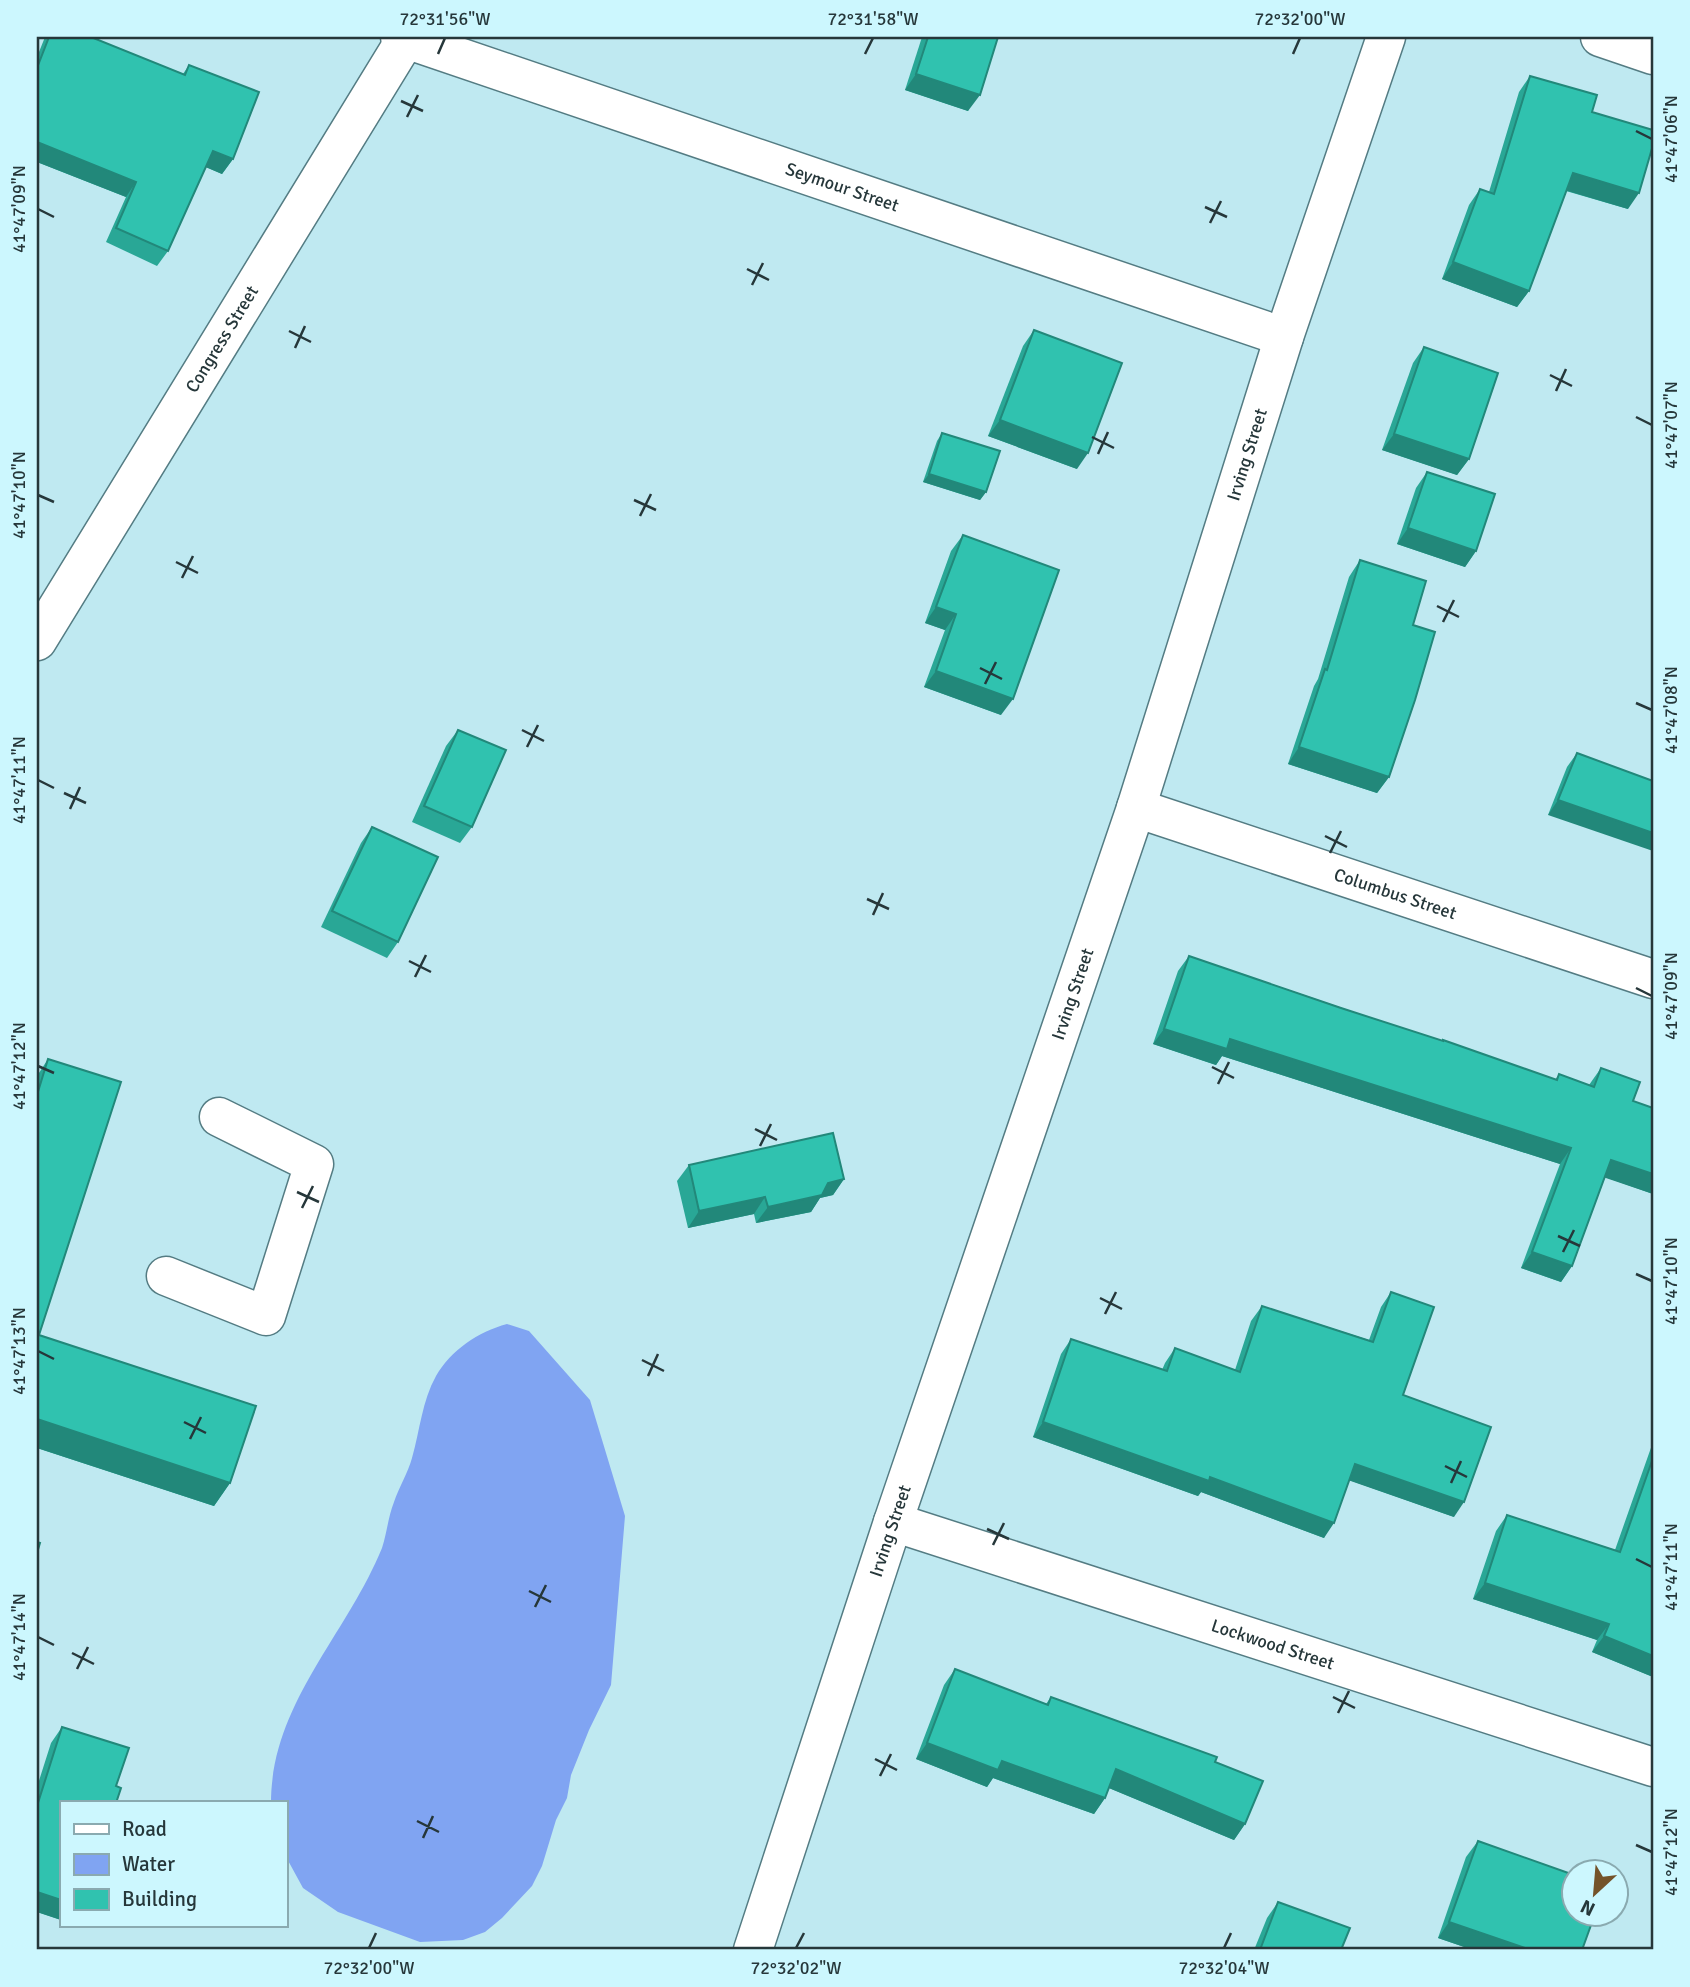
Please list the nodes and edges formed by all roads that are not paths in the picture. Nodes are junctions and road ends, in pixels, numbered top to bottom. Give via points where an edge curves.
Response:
1 (404, 37) edge
2 (1387, 37) edge
3 (1600, 37) edge
4 (1653, 55) edge
5 (1284, 337) junction
6 (37, 641) edge
7 (1136, 808) junction
8 (1653, 979) edge
9 (219, 1117) dead end
10 (166, 1276) dead end
11 (893, 1522) junction
12 (1653, 1767) edge
13 (753, 1950) edge

1 - 5 street, Seymour Street
1 - 6 street, Congress Street
2 - 5 street, Irving Street
3 - 4 street
5 - 7 street, Irving Street
7 - 8 street, Columbus Street
7 - 11 street, Irving Street
9 - 10 street via 314,1164 266,1316
11 - 12 street, Lockwood Street
11 - 13 street, Irving Street

